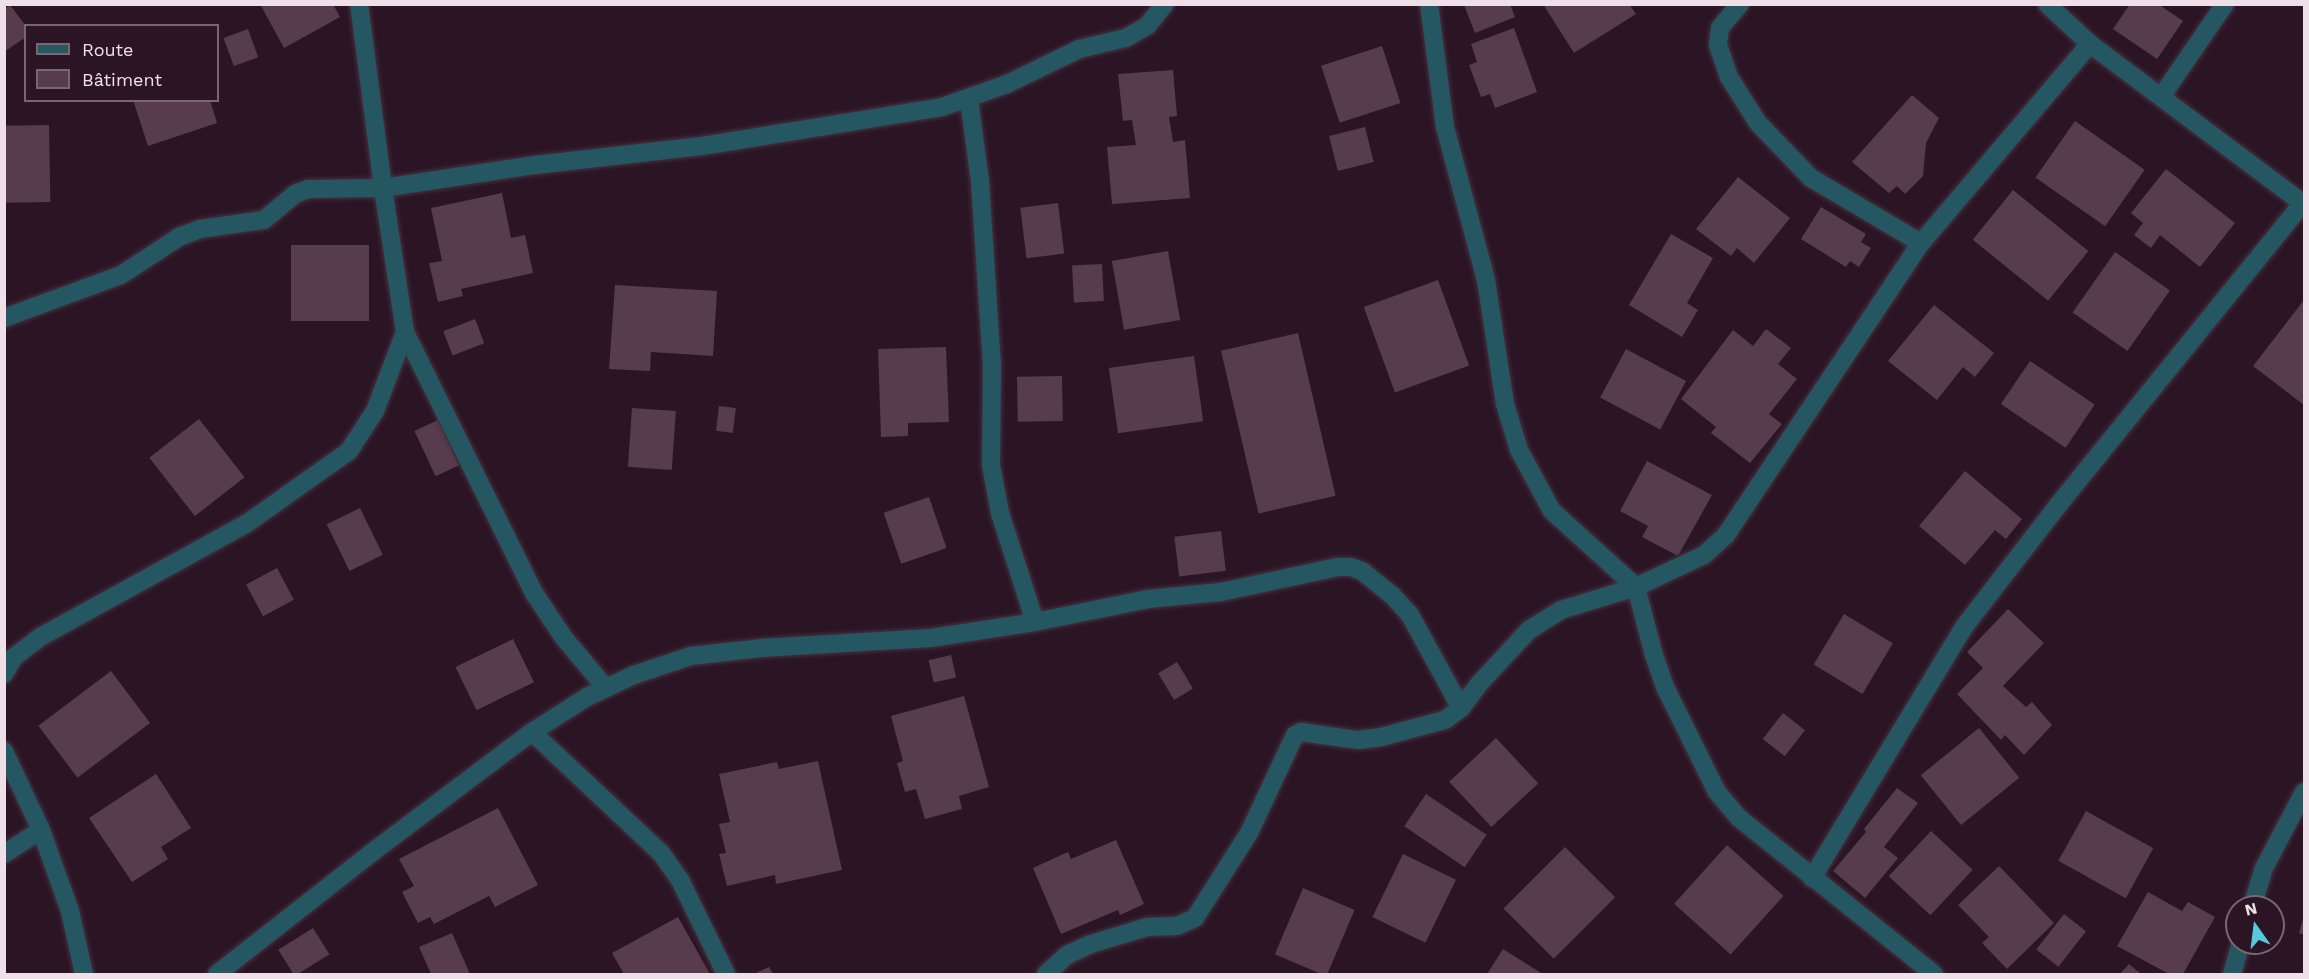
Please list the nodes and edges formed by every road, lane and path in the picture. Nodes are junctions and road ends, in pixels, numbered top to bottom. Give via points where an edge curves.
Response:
1 (1165, 4) edge
2 (1429, 4) edge
3 (1740, 4) edge
4 (2047, 4) edge
5 (2225, 4) edge
6 (360, 5) edge
7 (2090, 44) junction
8 (2161, 97) junction
9 (969, 99) junction
10 (383, 188) junction
11 (2304, 204) edge
12 (1921, 243) junction
13 (4, 318) edge
14 (405, 332) junction
15 (1636, 587) junction
16 (1035, 622) junction
17 (4, 674) edge
18 (606, 688) junction
19 (1461, 708) junction
20 (532, 732) junction
21 (4, 752) edge
22 (2304, 792) edge
23 (41, 830) junction
24 (4, 854) edge
25 (1812, 878) junction
26 (2256, 895) edge
27 (2238, 955) edge
28 (84, 975) edge
29 (217, 975) edge
30 (726, 975) edge
31 (1046, 975) edge
32 (1934, 975) edge
33 (2232, 975) edge

1 - 9 street via 1147,26 1126,38 1079,49
2 - 15 street via 1445,127 1486,280 1505,404 1519,450 1552,511
3 - 12 street via 1720,28 1718,45 1729,77 1758,123 1811,178
4 - 7 street
5 - 8 street
6 - 10 street
7 - 8 street
7 - 12 street
8 - 11 street
9 - 10 street via 942,107 702,146
9 - 16 street via 980,181 992,368 992,465 1003,524
10 - 13 street via 308,189 295,194 264,220 179,237 121,275
10 - 14 street
11 - 25 street via 2059,504 1964,627
12 - 15 street via 1726,535 1704,555
14 - 17 street via 375,411 349,451 246,524 42,636 14,657
14 - 18 street via 534,593 564,638
15 - 19 street via 1561,610 1529,630
15 - 25 street via 1666,689 1717,792 1739,818
16 - 18 street via 904,641 761,648 691,656
16 - 19 street via 1148,599 1221,592 1351,567 1362,571 1410,615
18 - 20 street
19 - 31 street via 1445,720 1381,737 1358,740 1301,732 1295,735 1249,833 1195,918 1177,926 1147,927 1091,944 1067,955
20 - 29 street
20 - 30 street via 661,854 681,882
21 - 23 street
22 - 26 street via 2263,870
23 - 24 street
23 - 28 street via 70,911
25 - 32 street
27 - 33 street

